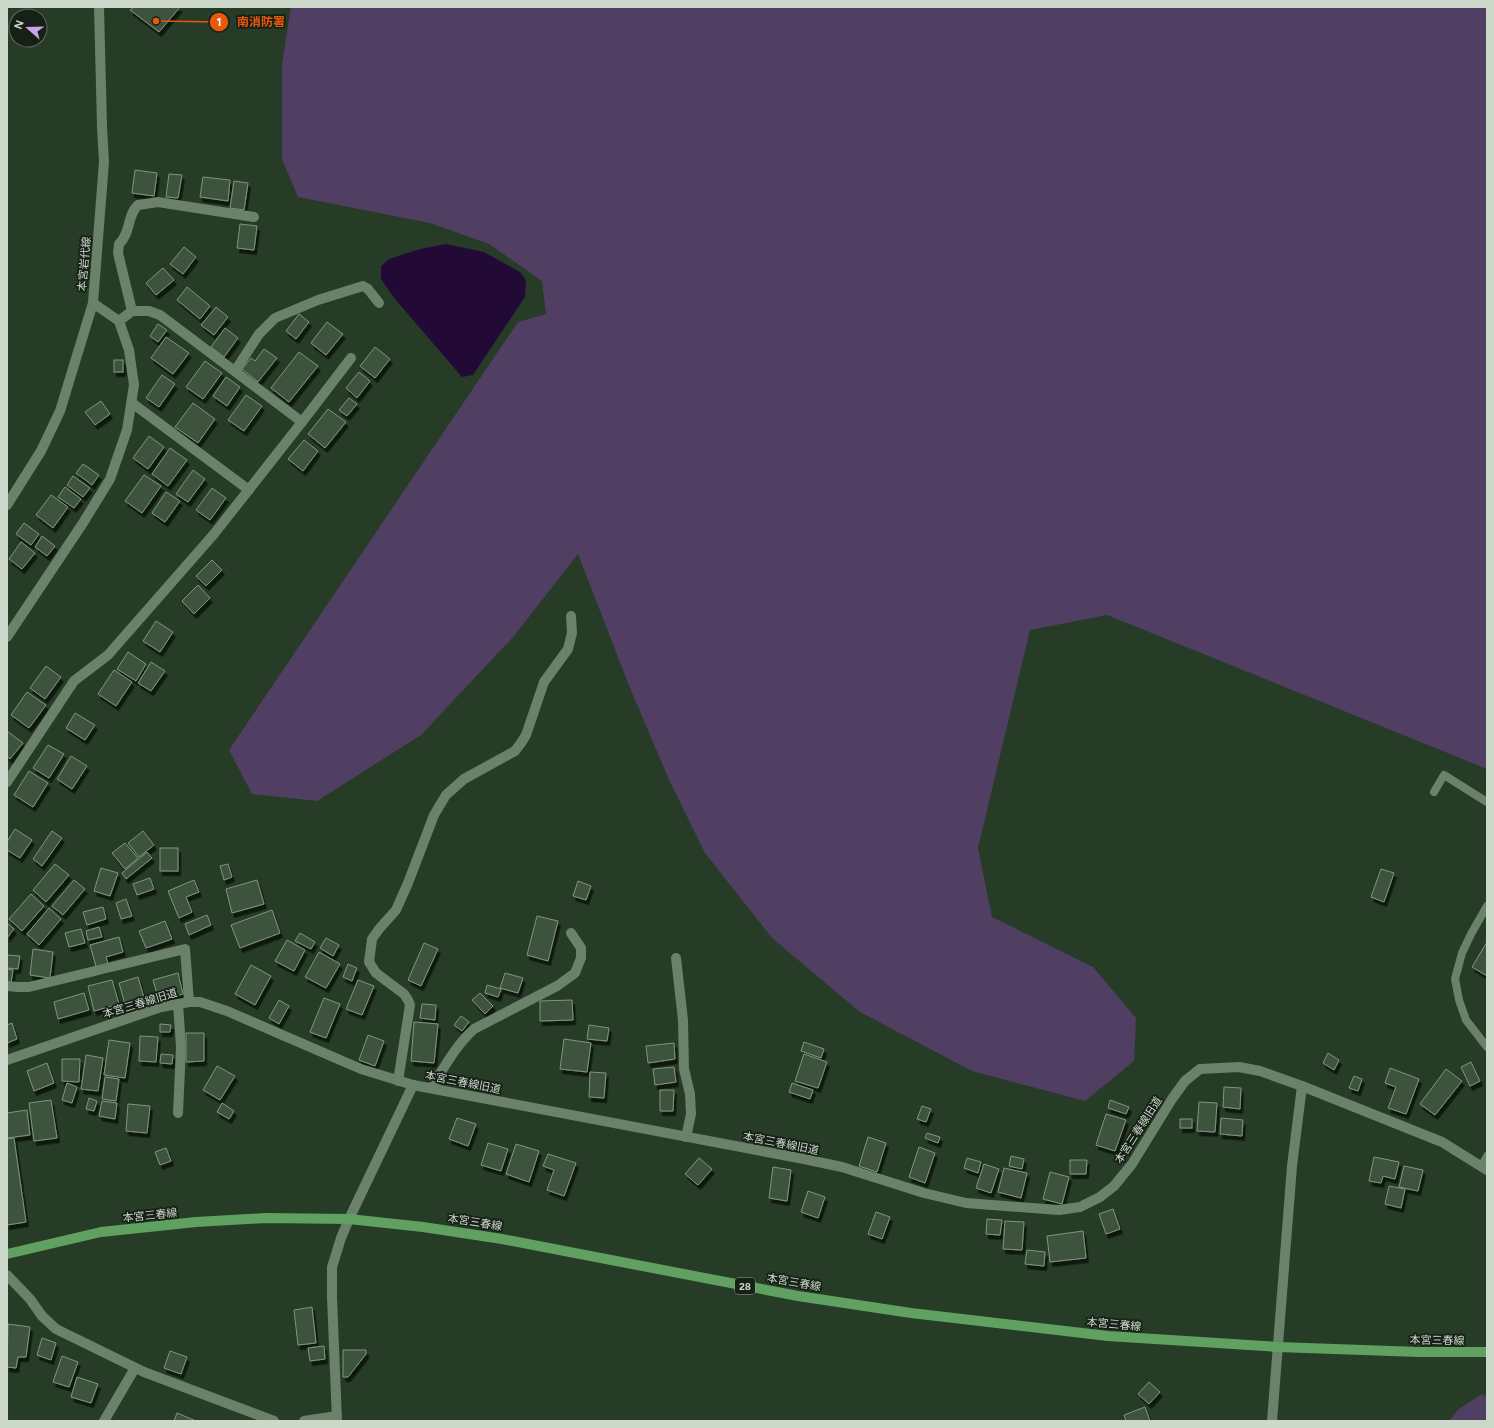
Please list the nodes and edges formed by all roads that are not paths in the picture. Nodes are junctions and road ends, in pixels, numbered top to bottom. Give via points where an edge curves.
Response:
1 (98, 7) edge
2 (254, 217) dead end
3 (93, 303) junction
4 (379, 303) dead end
5 (132, 311) junction
6 (119, 321) junction
7 (351, 358) dead end
8 (235, 371) junction
9 (132, 403) junction
10 (302, 422) junction
11 (249, 490) junction
12 (7, 505) edge
13 (571, 616) dead end
14 (7, 637) edge
15 (7, 782) edge
16 (1434, 792) dead end
17 (1487, 802) edge
18 (1487, 906) edge
19 (571, 933) dead end
20 (676, 958) dead end
21 (7, 986) edge
22 (189, 1002) junction
23 (178, 1004) junction
24 (1487, 1047) edge
25 (7, 1060) edge
26 (398, 1080) junction
27 (413, 1085) junction
28 (1302, 1086) junction
29 (431, 1088) junction
30 (178, 1113) dead end
31 (686, 1138) junction
32 (1487, 1156) edge
33 (1484, 1168) edge
34 (349, 1219) junction
35 (7, 1254) edge
36 (7, 1275) edge
37 (1278, 1347) junction
38 (1487, 1352) edge
39 (135, 1368) junction
40 (337, 1419) edge
41 (104, 1421) edge
42 (274, 1421) edge
43 (304, 1421) edge
44 (1272, 1421) edge

1 - 3 street, 本宮岩代線 via 104,162
2 - 5 street via 158,202 138,205 133,211 124,240 119,244 118,253
3 - 6 street
3 - 12 street, 本宮岩代線 via 60,411 41,451
4 - 8 street via 363,286 318,300 275,318 250,345
5 - 6 street
5 - 8 street via 149,311 160,315
6 - 9 street via 130,357 134,385
7 - 10 street
8 - 10 street
9 - 11 street
9 - 14 street via 127,430 110,479
10 - 11 street
11 - 15 street via 108,655 74,681
13 - 26 street via 572,633 568,649 544,682 522,743 507,756 464,778 446,795 434,815 396,910 372,939 369,962 376,972 404,994 410,1005
16 - 17 lane via 1444,774
18 - 24 lane via 1462,953 1456,979 1459,1000 1466,1020
19 - 29 street via 581,948 581,958 574,973 557,986 474,1029 454,1052
20 - 31 street via 683,1020 684,1069 690,1094 691,1114
21 - 22 street via 29,987 185,949
22 - 23 street, 本宮三春線旧道
22 - 26 street, 本宮三春線旧道 via 200,1002 228,1011 360,1069
23 - 25 street, 本宮三春線旧道 via 141,1014
23 - 30 street via 181,1047
26 - 27 street, 本宮三春線旧道
27 - 29 street, 本宮三春線旧道
27 - 34 street
28 - 31 street, 本宮三春線旧道 via 1260,1071 1239,1067 1200,1069 1185,1081 1132,1164 1114,1186 1100,1197 1080,1207 1059,1210 966,1203 842,1167
28 - 33 street, 本宮三春線旧道 via 1442,1142
28 - 37 street via 1292,1166
29 - 31 street, 本宮三春線旧道
32 - 33 lane
34 - 35 main road, 本宮三春線 / 28 via 266,1218 196,1222 101,1232
34 - 37 main road, 本宮三春線 / 28 via 502,1238 798,1296 911,1313 1108,1336
34 - 40 street via 332,1267
36 - 39 street via 56,1329
37 - 38 main road, 本宮三春線 / 28
37 - 44 street
39 - 41 street
39 - 42 street
40 - 43 street

